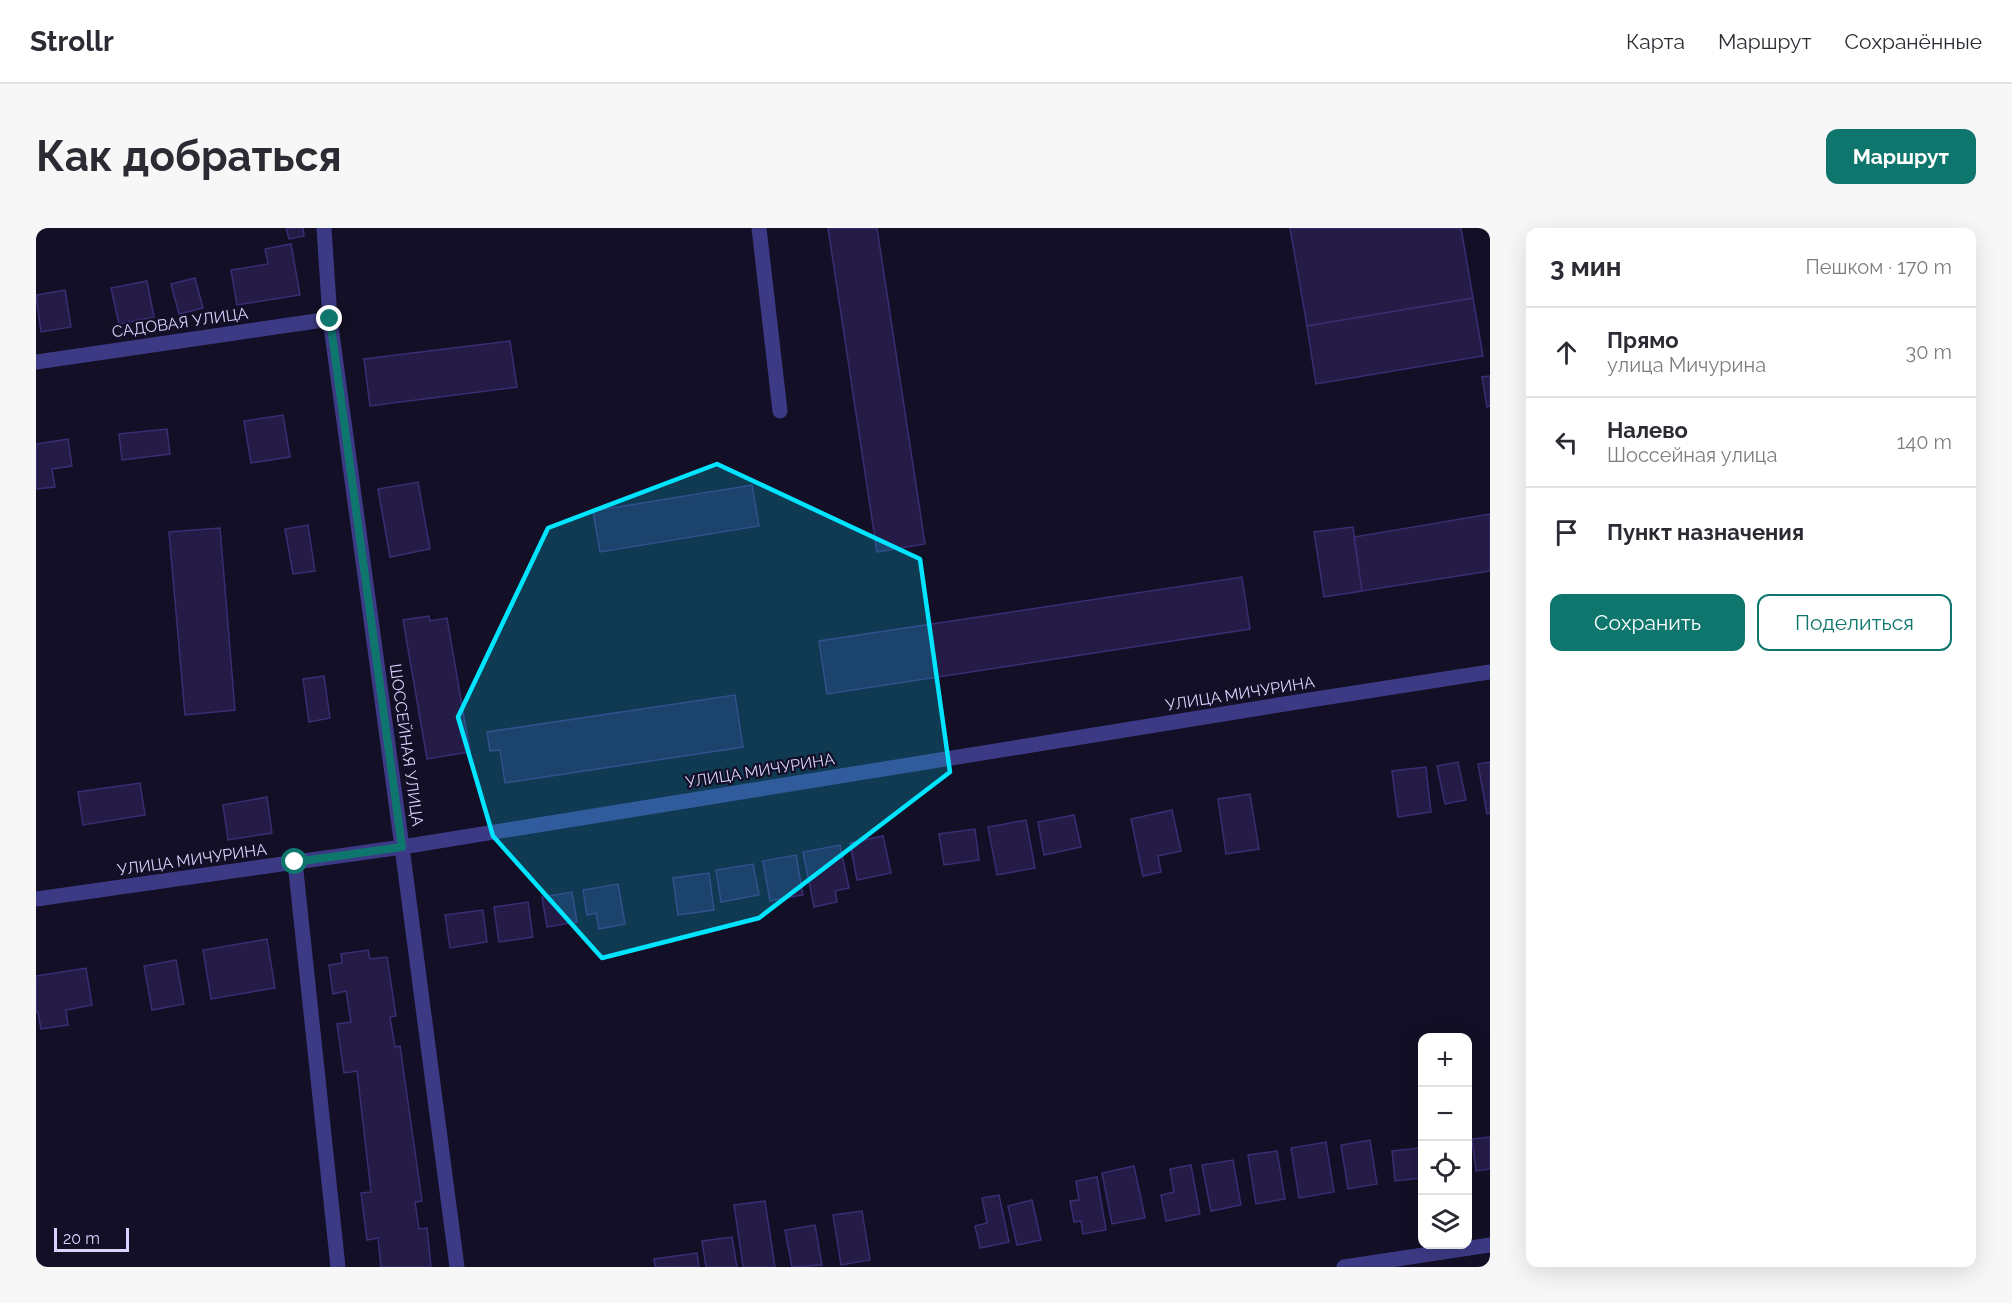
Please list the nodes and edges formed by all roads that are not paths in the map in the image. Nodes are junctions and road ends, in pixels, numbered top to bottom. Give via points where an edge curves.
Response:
1 (324, 228) edge
2 (759, 228) edge
3 (330, 319) junction
4 (36, 362) edge
5 (780, 411) dead end
6 (1490, 672) edge
7 (402, 847) junction
8 (295, 862) junction
9 (36, 899) edge
10 (1490, 1245) edge
11 (338, 1267) edge
12 (457, 1267) edge
13 (1344, 1267) edge

1 - 3 street, ШОССЕЙНАЯ УЛИЦА
2 - 5 street
3 - 4 street, САДОВАЯ УЛИЦА
3 - 7 street, ШОССЕЙНАЯ УЛИЦА
6 - 7 street, УЛИЦА МИЧУРИНА
7 - 8 street, УЛИЦА МИЧУРИНА
7 - 12 street, ШОССЕЙНАЯ УЛИЦА
8 - 9 street, УЛИЦА МИЧУРИНА
8 - 11 street
10 - 13 street

